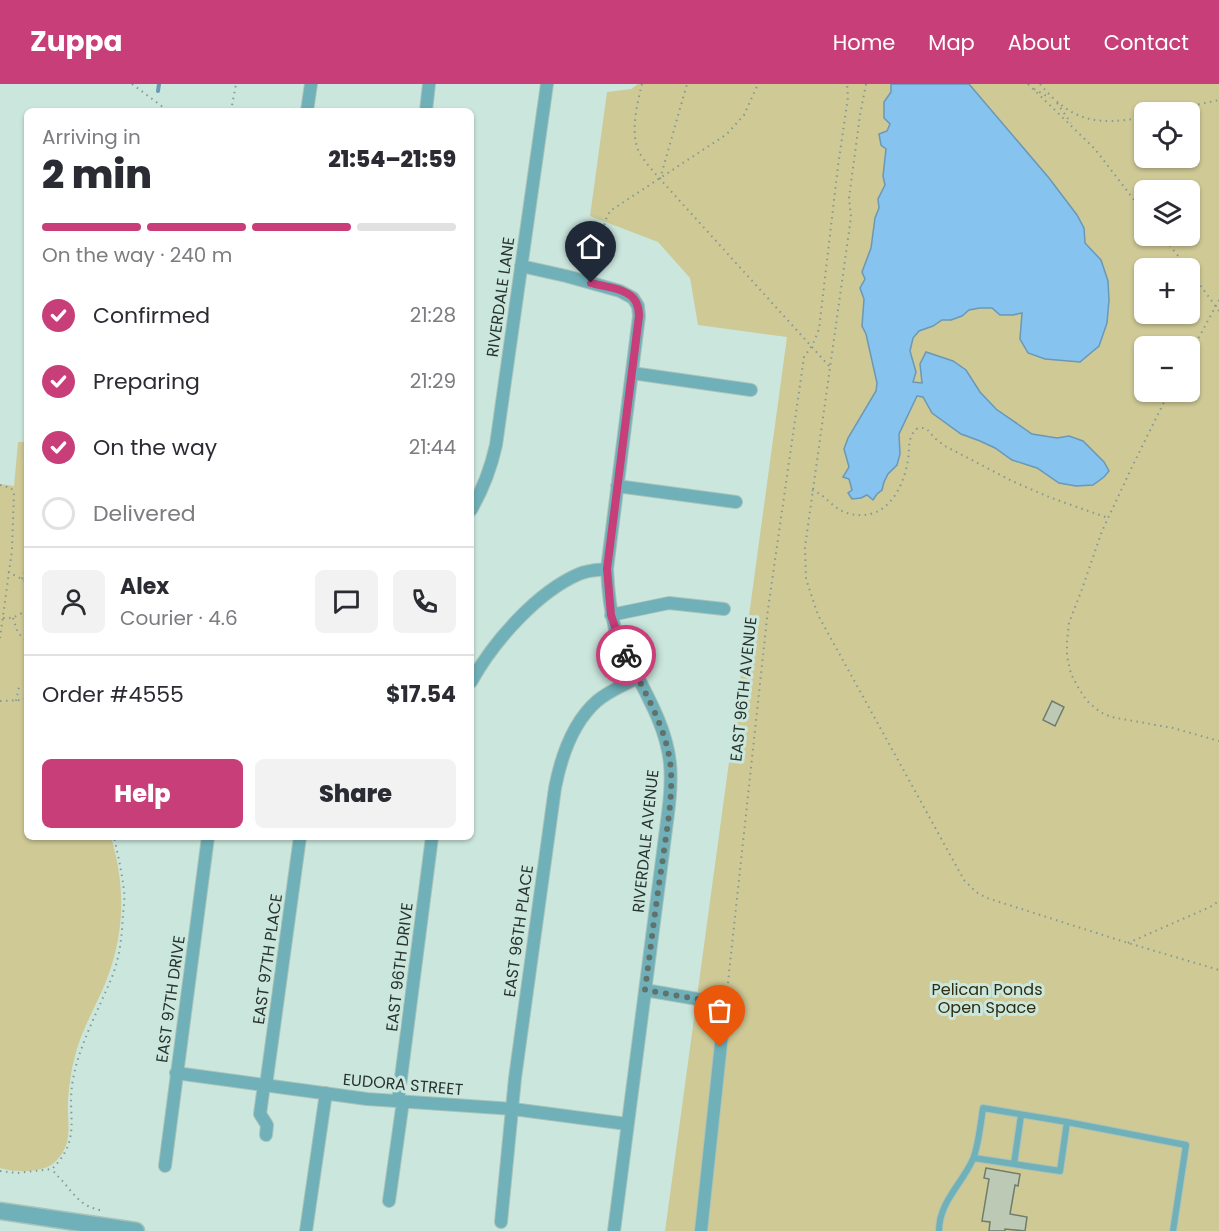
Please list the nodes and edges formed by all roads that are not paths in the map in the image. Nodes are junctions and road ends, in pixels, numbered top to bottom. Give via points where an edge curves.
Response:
1 (311, 84) edge
2 (429, 84) edge
3 (547, 84) edge
4 (307, 108) edge
5 (426, 108) edge
6 (521, 266) junction
7 (632, 374) junction
8 (751, 390) dead end
9 (617, 486) junction
10 (736, 502) dead end
11 (474, 504) edge
12 (607, 569) junction
13 (724, 609) dead end
14 (611, 615) junction
15 (474, 677) edge
16 (637, 678) junction
17 (208, 840) edge
18 (300, 840) edge
19 (432, 840) edge
20 (645, 990) junction
21 (176, 1073) junction
22 (265, 1085) junction
23 (326, 1093) junction
24 (400, 1101) junction
25 (513, 1110) junction
26 (1021, 1115) junction
27 (1067, 1122) junction
28 (627, 1124) junction
29 (267, 1135) dead end
30 (974, 1158) junction
31 (1014, 1164) junction
32 (165, 1166) dead end
33 (389, 1201) dead end
34 (0, 1211) edge
35 (501, 1222) dead end
36 (136, 1231) edge
37 (306, 1231) edge
38 (614, 1231) edge
39 (701, 1231) edge
40 (939, 1231) edge
41 (1173, 1231) edge

1 - 4 street
2 - 5 street
3 - 6 street, RIVERDALE LANE
6 - 7 street, RIVERDALE AVENUE via 620,291 633,298 639,316
6 - 11 street, RIVERDALE LANE via 496,445
7 - 8 street
7 - 9 street, RIVERDALE AVENUE
9 - 10 street
9 - 12 street, RIVERDALE AVENUE
12 - 14 street, RIVERDALE AVENUE
12 - 15 street via 580,573 529,609 494,646
13 - 14 street via 669,603
14 - 16 street, RIVERDALE AVENUE
16 - 20 street, RIVERDALE AVENUE via 659,722 670,762 666,829
16 - 25 street, EAST 96TH PLACE via 603,696 585,714 560,766
17 - 21 street, EAST 97TH DRIVE
18 - 22 street, EAST 97TH PLACE
19 - 24 street, EAST 96TH DRIVE
20 - 28 street, RIVERDALE AVENUE
20 - 39 street via 709,1001 720,1011 723,1025
21 - 22 street, EUDORA STREET
21 - 32 street, EAST 97TH DRIVE
22 - 23 street, EUDORA STREET
22 - 29 street, EAST 97TH PLACE via 260,1114 267,1125
23 - 24 street, EUDORA STREET
23 - 37 street
24 - 25 street, EUDORA STREET
24 - 33 street, EAST 96TH DRIVE
25 - 28 street, EUDORA STREET
25 - 35 street, EAST 96TH PLACE
26 - 27 lane
26 - 30 lane via 983,1107
26 - 31 lane
27 - 31 lane via 1060,1171
27 - 41 lane via 1186,1145
28 - 38 street, RIVERDALE AVENUE
30 - 31 lane
30 - 40 lane via 947,1200 940,1215
34 - 36 street

